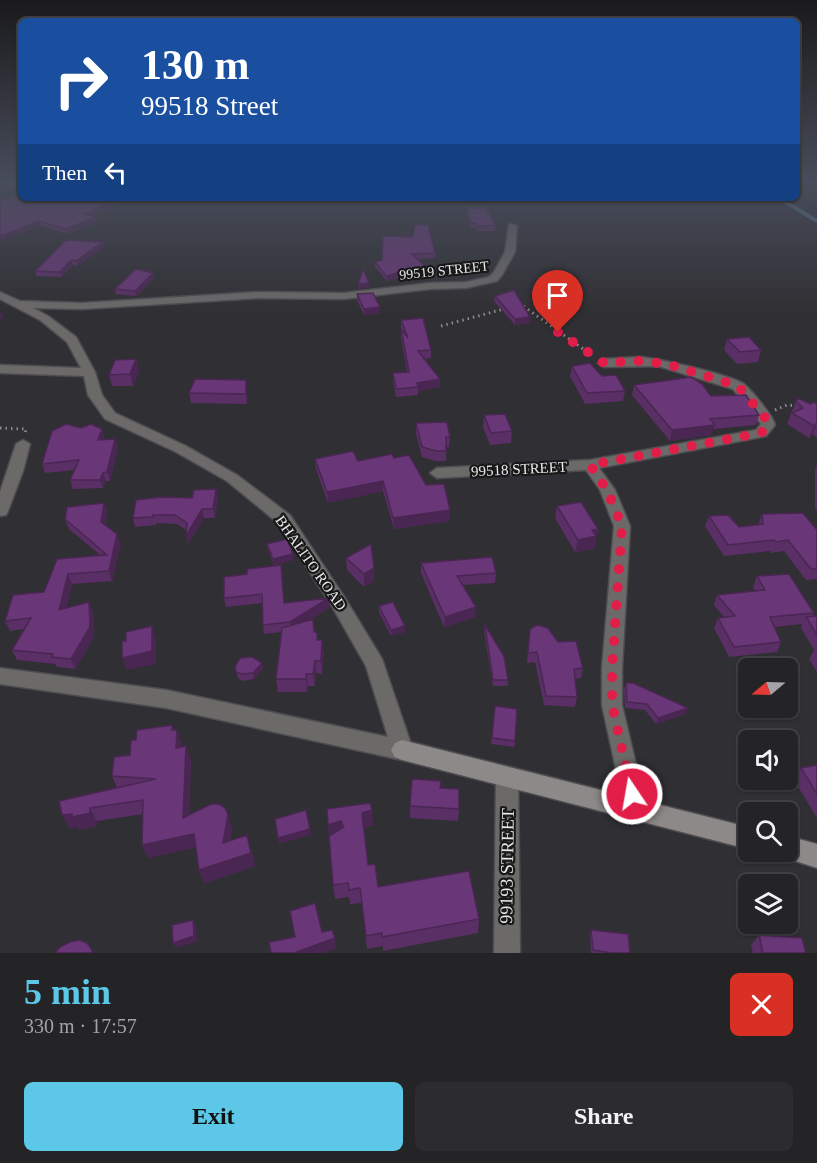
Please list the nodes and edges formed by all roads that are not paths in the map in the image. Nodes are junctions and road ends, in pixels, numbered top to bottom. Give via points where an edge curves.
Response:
1 (512, 226) dead end
2 (1, 296) edge
3 (19, 304) junction
4 (604, 363) road end
5 (0, 369) edge
6 (89, 372) junction
7 (23, 444) dead end
8 (590, 465) junction
9 (437, 473) dead end
10 (0, 511) edge
11 (0, 676) edge
12 (402, 750) junction
13 (507, 778) junction
14 (636, 811) junction
15 (738, 836) edge
16 (798, 851) edge
17 (817, 856) edge
18 (506, 953) edge

1 - 3 street, 99519 STREET via 510,252 493,279 466,285 344,296 258,295 82,306
2 - 3 street, BHALITO ROAD
3 - 6 street, BHALITO ROAD via 72,340
4 - 8 street, 99518 STREET via 667,364 738,386 768,425 761,433
5 - 6 street
6 - 12 street, BHALITO ROAD via 95,395 110,416 232,478 284,519 375,665
7 - 10 street
8 - 9 street, 99518 STREET
8 - 14 street via 607,490 622,526 612,705
11 - 12 street via 166,699
12 - 13 street
13 - 14 street
13 - 18 street, 99193 STREET
14 - 15 street
16 - 17 street

